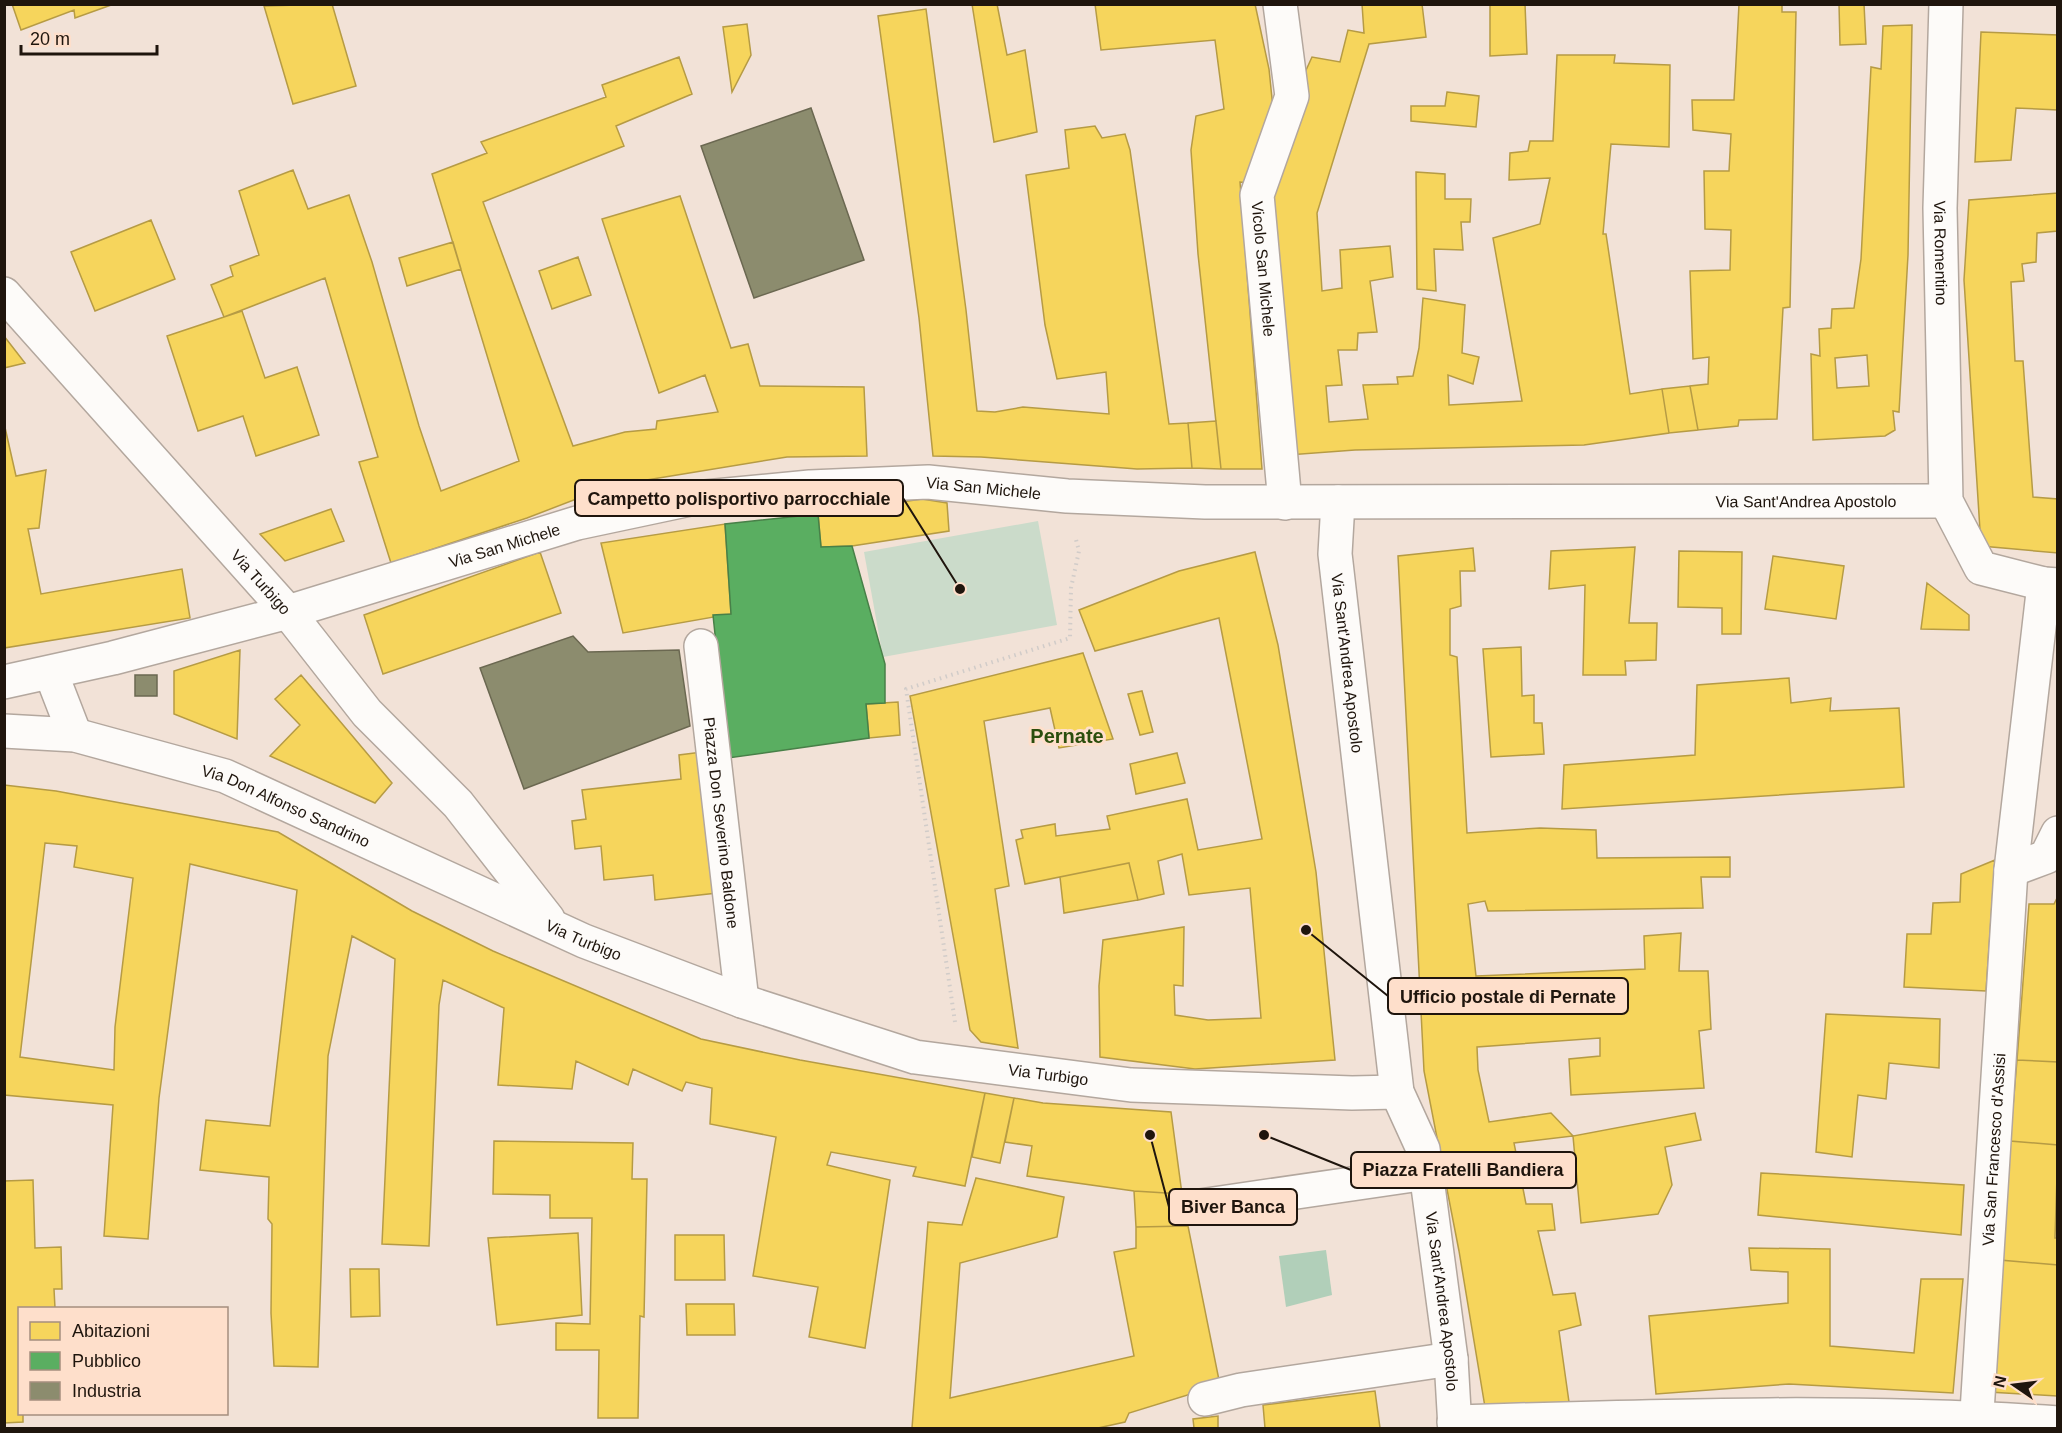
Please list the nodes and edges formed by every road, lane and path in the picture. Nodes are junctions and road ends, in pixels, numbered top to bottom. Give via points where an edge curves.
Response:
1 (1280, 4) edge
2 (1946, 4) edge
3 (4, 294) edge
4 (1066, 496) junction
5 (1946, 501) junction
6 (1338, 502) junction
7 (1285, 503) junction
8 (2051, 585) edge
9 (288, 612) junction
10 (701, 646) dead end
11 (51, 673) junction
12 (4, 682) edge
13 (4, 731) edge
14 (75, 735) junction
15 (2058, 833) edge
16 (2011, 870) junction
17 (553, 924) junction
18 (742, 1001) junction
19 (962, 1064) junction
20 (1397, 1092) junction
21 (1427, 1173) junction
22 (1193, 1207) dead end
23 (1451, 1359) junction
24 (1206, 1399) dead end
25 (1976, 1423) edge
26 (2058, 1423) edge
27 (1454, 1425) edge

1 - 7 street, Vicolo San Michele via 1292,96 1257,195
2 - 5 street, Via Romentino via 1940,208
3 - 9 street, Via Turbigo
4 - 7 street, Via San Michele
4 - 9 street, Via San Michele via 928,482 810,487 695,498 577,523
4 - 19 path via 1079,551 1071,588 1070,638 906,689
5 - 6 street, Via Sant'Andrea Apostolo
5 - 8 street via 1981,568
6 - 7 street, Via San Michele
6 - 20 street, Via Sant'Andrea Apostolo via 1335,554
8 - 16 street, Via San Francesco d'Assisi
9 - 11 street, Via San Michele
9 - 17 street, Via Turbigo via 367,713 458,804
10 - 18 street, Piazza Don Severino Baldone
11 - 12 street, Via San Michele
11 - 14 street
13 - 14 street, Via Don Alfonso Sandrino
14 - 17 street, Via Don Alfonso Sandrino via 225,776
15 - 16 street via 2046,857
16 - 25 street, Via San Francesco d'Assisi
17 - 18 street, Via Turbigo via 584,941
18 - 19 street, Via Turbigo via 915,1057
19 - 20 street, Via Turbigo via 1131,1085
20 - 21 street, Via Sant'Andrea Apostolo via 1423,1149
21 - 22 street
21 - 23 street, Via Sant'Andrea Apostolo
23 - 24 street via 1241,1390
23 - 27 street, Via Sant'Andrea Apostolo
25 - 26 street
25 - 27 street via 1765,1413

